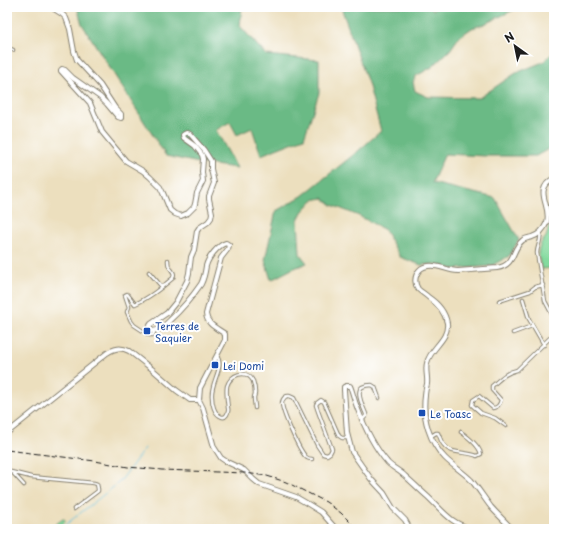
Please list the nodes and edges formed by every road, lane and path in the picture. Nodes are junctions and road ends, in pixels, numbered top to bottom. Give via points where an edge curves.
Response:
1 (51, 7) edge
2 (60, 10) edge
3 (7, 48) edge
4 (13, 50) dead end
5 (554, 178) edge
6 (540, 233) junction
7 (168, 260) dead end
8 (149, 272) dead end
9 (543, 285) junction
10 (162, 288) junction
11 (523, 299) dead end
12 (499, 301) dead end
13 (554, 318) edge
14 (532, 326) junction
15 (154, 332) junction
16 (513, 333) dead end
17 (554, 334) edge
18 (544, 345) junction
19 (217, 356) junction
20 (379, 398) dead end
21 (198, 399) junction
22 (255, 408) dead end
23 (363, 419) junction
24 (506, 426) dead end
25 (461, 432) dead end
26 (7, 433) edge
27 (431, 436) junction
28 (348, 438) junction
29 (312, 459) dead end
30 (7, 470) edge
31 (13, 472) junction
32 (24, 485) dead end
33 (74, 509) dead end
34 (336, 529) edge
35 (410, 529) edge
36 (472, 529) edge
37 (512, 529) edge

1 - 2 street
2 - 15 street via 70,26 76,58 102,88 121,114 121,118 118,118 100,97 62,68 61,72 90,103 102,132 120,156 146,173 160,187 173,213 181,216 191,210 203,183 202,155 183,135 190,134 211,161 214,183 209,196 211,218 196,231 187,281 171,309 150,324 150,330
3 - 4 street
5 - 6 street via 544,187 548,219
6 - 9 street via 537,253
6 - 27 street via 523,240 512,260 501,268 451,271 430,265 418,273 416,282 419,290 439,307 447,325 443,338 427,363 425,410
7 - 10 street via 174,276
8 - 10 street
9 - 12 street
9 - 13 street via 546,301
10 - 15 street via 135,304 128,295 125,295 129,306 127,312 134,325 149,335 153,335
11 - 14 street
14 - 16 street
14 - 18 street
15 - 19 street via 162,328 193,296 202,282 207,263 215,250 226,243 229,248 221,258 206,314 209,322 225,335
17 - 18 street
18 - 24 street via 517,370 504,375 492,386 500,400 497,407 493,408 479,396 472,402 481,413 495,418
19 - 21 street via 200,388
19 - 22 street via 220,366 211,396 218,415 223,417 228,414 227,387 230,380 239,374 248,375 253,381
20 - 23 street via 372,385 362,387 361,403 366,414
21 - 26 street via 188,399 129,351 114,349
21 - 34 street via 202,404 214,448 223,460 244,470 260,484 308,504 321,512
23 - 28 street via 350,386 344,387
23 - 36 street via 375,444 390,464 447,517
25 - 27 street via 477,446 480,455 451,451 444,446 438,433
27 - 37 street via 442,455 471,480
28 - 29 street via 339,436 321,400 316,405 332,449 330,453 323,454 294,398 286,396 282,403 286,419 307,457
28 - 35 street via 354,457
30 - 31 street
31 - 32 street
31 - 33 street via 31,477 97,484 98,491

